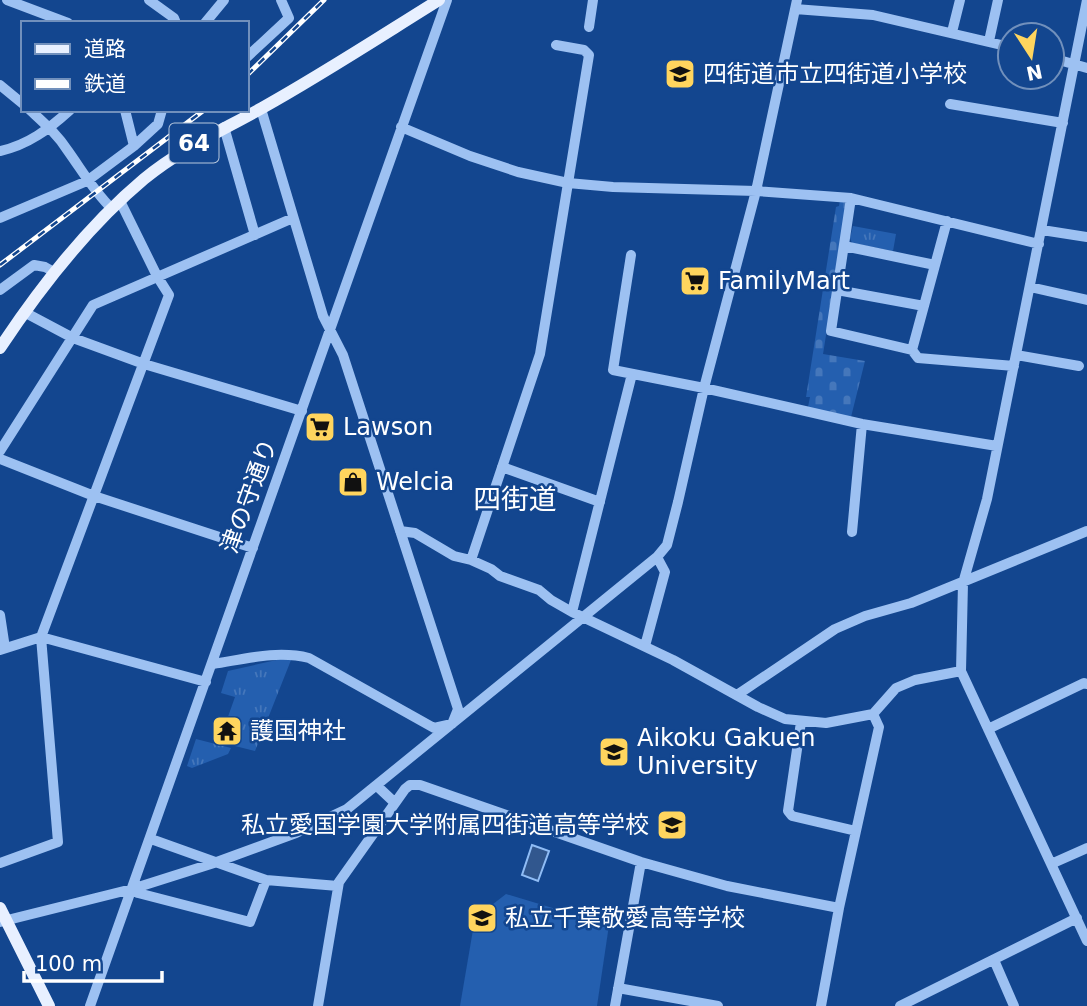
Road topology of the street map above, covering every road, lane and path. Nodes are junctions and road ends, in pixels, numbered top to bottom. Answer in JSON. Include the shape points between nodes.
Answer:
{"nodes":[{"id":1,"x":6,"y":0,"type":"edge"},
{"id":2,"x":149,"y":0,"type":"edge"},
{"id":3,"x":224,"y":0,"type":"edge"},
{"id":4,"x":281,"y":0,"type":"edge"},
{"id":5,"x":439,"y":0,"type":"edge"},
{"id":6,"x":447,"y":0,"type":"edge"},
{"id":7,"x":593,"y":0,"type":"edge"},
{"id":8,"x":960,"y":0,"type":"edge"},
{"id":9,"x":998,"y":0,"type":"edge"},
{"id":10,"x":1087,"y":0,"type":"edge"},
{"id":11,"x":796,"y":5,"type":"edge"},
{"id":12,"x":63,"y":21,"type":"edge"},
{"id":13,"x":175,"y":21,"type":"edge"},
{"id":14,"x":207,"y":21,"type":"edge"},
{"id":15,"x":590,"y":27,"type":"dead end"},
{"id":16,"x":952,"y":32,"type":"junction"},
{"id":17,"x":989,"y":41,"type":"junction"},
{"id":18,"x":996,"y":43,"type":"edge"},
{"id":19,"x":556,"y":45,"type":"dead end"},
{"id":20,"x":248,"y":56,"type":"edge"},
{"id":21,"x":1066,"y":62,"type":"edge"},
{"id":22,"x":1075,"y":65,"type":"junction"},
{"id":23,"x":1087,"y":68,"type":"edge"},
{"id":24,"x":0,"y":85,"type":"edge"},
{"id":25,"x":21,"y":102,"type":"edge"},
{"id":26,"x":950,"y":104,"type":"dead end"},
{"id":27,"x":261,"y":109,"type":"junction"},
{"id":28,"x":32,"y":112,"type":"edge"},
{"id":29,"x":68,"y":112,"type":"edge"},
{"id":30,"x":126,"y":112,"type":"edge"},
{"id":31,"x":161,"y":112,"type":"edge"},
{"id":32,"x":1063,"y":123,"type":"junction"},
{"id":33,"x":224,"y":127,"type":"junction"},
{"id":34,"x":401,"y":127,"type":"junction"},
{"id":35,"x":50,"y":128,"type":"junction"},
{"id":36,"x":134,"y":146,"type":"junction"},
{"id":37,"x":0,"y":151,"type":"edge"},
{"id":38,"x":87,"y":181,"type":"junction"},
{"id":39,"x":568,"y":183,"type":"junction"},
{"id":40,"x":756,"y":191,"type":"junction"},
{"id":41,"x":852,"y":198,"type":"junction"},
{"id":42,"x":116,"y":205,"type":"junction"},
{"id":43,"x":0,"y":218,"type":"edge"},
{"id":44,"x":293,"y":218,"type":"junction"},
{"id":45,"x":947,"y":221,"type":"junction"},
{"id":46,"x":1042,"y":230,"type":"junction"},
{"id":47,"x":255,"y":235,"type":"junction"},
{"id":48,"x":1087,"y":237,"type":"edge"},
{"id":49,"x":1039,"y":244,"type":"junction"},
{"id":50,"x":844,"y":246,"type":"junction"},
{"id":51,"x":631,"y":255,"type":"dead end"},
{"id":52,"x":935,"y":265,"type":"junction"},
{"id":53,"x":54,"y":272,"type":"junction"},
{"id":54,"x":157,"y":276,"type":"junction"},
{"id":55,"x":1030,"y":287,"type":"junction"},
{"id":56,"x":0,"y":290,"type":"edge"},
{"id":57,"x":837,"y":290,"type":"junction"},
{"id":58,"x":1087,"y":300,"type":"edge"},
{"id":59,"x":924,"y":306,"type":"junction"},
{"id":60,"x":24,"y":312,"type":"junction"},
{"id":61,"x":331,"y":333,"type":"junction"},
{"id":62,"x":73,"y":338,"type":"junction"},
{"id":63,"x":0,"y":348,"type":"edge"},
{"id":64,"x":912,"y":350,"type":"junction"},
{"id":65,"x":1015,"y":361,"type":"junction"},
{"id":66,"x":144,"y":364,"type":"junction"},
{"id":67,"x":1079,"y":366,"type":"dead end"},
{"id":68,"x":632,"y":374,"type":"junction"},
{"id":69,"x":704,"y":388,"type":"junction"},
{"id":70,"x":302,"y":411,"type":"junction"},
{"id":71,"x":862,"y":424,"type":"junction"},
{"id":72,"x":997,"y":446,"type":"junction"},
{"id":73,"x":0,"y":451,"type":"edge"},
{"id":74,"x":0,"y":458,"type":"edge"},
{"id":75,"x":502,"y":467,"type":"junction"},
{"id":76,"x":94,"y":496,"type":"junction"},
{"id":77,"x":600,"y":502,"type":"junction"},
{"id":78,"x":400,"y":531,"type":"junction"},
{"id":79,"x":1087,"y":531,"type":"edge"},
{"id":80,"x":852,"y":532,"type":"dead end"},
{"id":81,"x":253,"y":548,"type":"junction"},
{"id":82,"x":657,"y":557,"type":"junction"},
{"id":83,"x":471,"y":560,"type":"junction"},
{"id":84,"x":963,"y":583,"type":"junction"},
{"id":85,"x":577,"y":614,"type":"junction"},
{"id":86,"x":0,"y":615,"type":"edge"},
{"id":87,"x":41,"y":637,"type":"junction"},
{"id":88,"x":645,"y":646,"type":"junction"},
{"id":89,"x":2,"y":649,"type":"edge"},
{"id":90,"x":213,"y":664,"type":"junction"},
{"id":91,"x":961,"y":671,"type":"junction"},
{"id":92,"x":206,"y":682,"type":"junction"},
{"id":93,"x":1087,"y":684,"type":"edge"},
{"id":94,"x":737,"y":695,"type":"junction"},
{"id":95,"x":873,"y":714,"type":"junction"},
{"id":96,"x":801,"y":722,"type":"junction"},
{"id":97,"x":452,"y":724,"type":"junction"},
{"id":98,"x":988,"y":729,"type":"junction"},
{"id":99,"x":377,"y":786,"type":"junction"},
{"id":100,"x":394,"y":803,"type":"junction"},
{"id":101,"x":856,"y":831,"type":"junction"},
{"id":102,"x":151,"y":839,"type":"junction"},
{"id":103,"x":1087,"y":848,"type":"edge"},
{"id":104,"x":641,"y":862,"type":"junction"},
{"id":105,"x":0,"y":863,"type":"edge"},
{"id":106,"x":214,"y":863,"type":"junction"},
{"id":107,"x":1051,"y":864,"type":"junction"},
{"id":108,"x":266,"y":880,"type":"junction"},
{"id":109,"x":338,"y":886,"type":"junction"},
{"id":110,"x":132,"y":889,"type":"junction"},
{"id":111,"x":839,"y":908,"type":"junction"},
{"id":112,"x":2,"y":916,"type":"edge"},
{"id":113,"x":1077,"y":918,"type":"junction"},
{"id":114,"x":1087,"y":941,"type":"edge"},
{"id":115,"x":993,"y":960,"type":"junction"},
{"id":116,"x":618,"y":988,"type":"junction"},
{"id":117,"x":49,"y":1006,"type":"edge"},
{"id":118,"x":90,"y":1006,"type":"edge"},
{"id":119,"x":318,"y":1006,"type":"edge"},
{"id":120,"x":615,"y":1006,"type":"edge"},
{"id":121,"x":718,"y":1006,"type":"edge"},
{"id":122,"x":821,"y":1006,"type":"edge"},
{"id":123,"x":900,"y":1006,"type":"edge"},
{"id":124,"x":1014,"y":1006,"type":"edge"}],
"edges":[{"from":1,"to":12,"type":"street"},
{"from":2,"to":13,"type":"street"},
{"from":3,"to":14,"type":"street"},
{"from":4,"to":20,"type":"street","via":[[289,18]]},
{"from":5,"to":27,"type":"main road","number":"64"},
{"from":6,"to":34,"type":"street","name":"津の守通り"},
{"from":7,"to":15,"type":"street"},
{"from":8,"to":16,"type":"street"},
{"from":9,"to":17,"type":"street"},
{"from":10,"to":22,"type":"street"},
{"from":11,"to":16,"type":"street"},
{"from":11,"to":40,"type":"street"},
{"from":16,"to":17,"type":"street"},
{"from":17,"to":18,"type":"street"},
{"from":19,"to":39,"type":"street","via":[[589,55]]},
{"from":21,"to":22,"type":"street"},
{"from":22,"to":23,"type":"street"},
{"from":22,"to":32,"type":"street"},
{"from":24,"to":25,"type":"street"},
{"from":26,"to":32,"type":"street"},
{"from":27,"to":33,"type":"main road","number":"64"},
{"from":27,"to":44,"type":"street"},
{"from":28,"to":35,"type":"street"},
{"from":29,"to":35,"type":"street"},
{"from":30,"to":36,"type":"street"},
{"from":31,"to":36,"type":"street","via":[[158,124]]},
{"from":32,"to":46,"type":"street"},
{"from":33,"to":42,"type":"main road","number":"64","via":[[176,155]]},
{"from":33,"to":47,"type":"street"},
{"from":34,"to":39,"type":"street","via":[[470,156]]},
{"from":34,"to":61,"type":"street","name":"津の守通り"},
{"from":35,"to":37,"type":"street","via":[[19,147]]},
{"from":35,"to":38,"type":"street"},
{"from":36,"to":38,"type":"street"},
{"from":38,"to":42,"type":"street"},
{"from":38,"to":43,"type":"street"},
{"from":39,"to":40,"type":"street"},
{"from":39,"to":75,"type":"street","via":[[540,354]]},
{"from":40,"to":41,"type":"street"},
{"from":40,"to":69,"type":"street"},
{"from":41,"to":45,"type":"street"},
{"from":41,"to":50,"type":"street"},
{"from":42,"to":53,"type":"main road","number":"64"},
{"from":42,"to":54,"type":"street"},
{"from":44,"to":47,"type":"street"},
{"from":44,"to":61,"type":"street"},
{"from":45,"to":49,"type":"street"},
{"from":45,"to":52,"type":"street"},
{"from":46,"to":48,"type":"street"},
{"from":46,"to":49,"type":"street"},
{"from":47,"to":54,"type":"street"},
{"from":49,"to":55,"type":"street"},
{"from":50,"to":52,"type":"street"},
{"from":50,"to":57,"type":"street"},
{"from":51,"to":68,"type":"street","via":[[613,370]]},
{"from":52,"to":59,"type":"street"},
{"from":53,"to":56,"type":"street","via":[[34,265]]},
{"from":53,"to":60,"type":"main road","number":"64"},
{"from":54,"to":62,"type":"street","via":[[93,305]]},
{"from":54,"to":66,"type":"street","via":[[169,295]]},
{"from":55,"to":58,"type":"street"},
{"from":55,"to":65,"type":"street"},
{"from":57,"to":59,"type":"street"},
{"from":57,"to":64,"type":"street","via":[[831,331]]},
{"from":59,"to":64,"type":"street"},
{"from":60,"to":62,"type":"street"},
{"from":60,"to":63,"type":"main road","number":"64"},
{"from":61,"to":70,"type":"street","name":"津の守通り"},
{"from":61,"to":78,"type":"street","via":[[343,355]]},
{"from":62,"to":66,"type":"street"},
{"from":62,"to":73,"type":"street"},
{"from":64,"to":65,"type":"street","via":[[918,358]]},
{"from":65,"to":67,"type":"street"},
{"from":65,"to":72,"type":"street"},
{"from":66,"to":70,"type":"street"},
{"from":66,"to":76,"type":"street"},
{"from":68,"to":69,"type":"street"},
{"from":68,"to":77,"type":"street"},
{"from":69,"to":71,"type":"street"},
{"from":69,"to":82,"type":"street","via":[[667,545]]},
{"from":70,"to":81,"type":"street","name":"津の守通り"},
{"from":71,"to":72,"type":"street"},
{"from":71,"to":80,"type":"street"},
{"from":72,"to":84,"type":"street"},
{"from":74,"to":76,"type":"street"},
{"from":75,"to":77,"type":"street"},
{"from":75,"to":83,"type":"street"},
{"from":76,"to":81,"type":"street"},
{"from":76,"to":87,"type":"street"},
{"from":77,"to":85,"type":"street"},
{"from":78,"to":83,"type":"street","via":[[415,533],[454,556]]},
{"from":78,"to":97,"type":"street","via":[[458,709]]},
{"from":79,"to":84,"type":"street"},
{"from":81,"to":90,"type":"street","name":"津の守通り"},
{"from":82,"to":85,"type":"street"},
{"from":82,"to":88,"type":"street","via":[[665,572]]},
{"from":83,"to":85,"type":"street","via":[[539,590]]},
{"from":84,"to":91,"type":"street"},
{"from":84,"to":94,"type":"street","via":[[835,629]]},
{"from":85,"to":88,"type":"street"},
{"from":85,"to":97,"type":"street"},
{"from":86,"to":89,"type":"street"},
{"from":87,"to":89,"type":"street"},
{"from":87,"to":92,"type":"street"},
{"from":87,"to":105,"type":"street","via":[[58,842]]},
{"from":88,"to":94,"type":"street"},
{"from":90,"to":92,"type":"street","name":"津の守通り"},
{"from":90,"to":97,"type":"street","via":[[283,653],[299,655],[433,728]]},
{"from":91,"to":95,"type":"street","via":[[895,688]]},
{"from":91,"to":98,"type":"street"},
{"from":92,"to":102,"type":"street","name":"津の守通り"},
{"from":93,"to":98,"type":"street"},
{"from":94,"to":96,"type":"street","via":[[774,715]]},
{"from":95,"to":96,"type":"street","via":[[841,722]]},
{"from":95,"to":101,"type":"street","via":[[879,727]]},
{"from":96,"to":101,"type":"street","via":[[788,811],[792,816]]},
{"from":97,"to":99,"type":"street"},
{"from":98,"to":107,"type":"street"},
{"from":99,"to":100,"type":"street"},
{"from":99,"to":106,"type":"street","via":[[324,822]]},
{"from":100,"to":104,"type":"street","via":[[410,785],[420,785]]},
{"from":100,"to":109,"type":"street"},
{"from":101,"to":111,"type":"street"},
{"from":102,"to":106,"type":"street"},
{"from":102,"to":110,"type":"street","name":"津の守通り"},
{"from":103,"to":107,"type":"street"},
{"from":104,"to":111,"type":"street","via":[[727,886]]},
{"from":104,"to":116,"type":"street"},
{"from":106,"to":108,"type":"street"},
{"from":106,"to":110,"type":"street"},
{"from":107,"to":113,"type":"street"},
{"from":108,"to":109,"type":"street"},
{"from":108,"to":110,"type":"street","via":[[250,922]]},
{"from":109,"to":119,"type":"street"},
{"from":110,"to":112,"type":"street"},
{"from":110,"to":118,"type":"street","name":"津の守通り"},
{"from":111,"to":122,"type":"street"},
{"from":112,"to":117,"type":"main road"},
{"from":113,"to":114,"type":"street"},
{"from":113,"to":115,"type":"street"},
{"from":115,"to":123,"type":"street"},
{"from":115,"to":124,"type":"street"},
{"from":116,"to":120,"type":"street"},
{"from":116,"to":121,"type":"street"}]}
